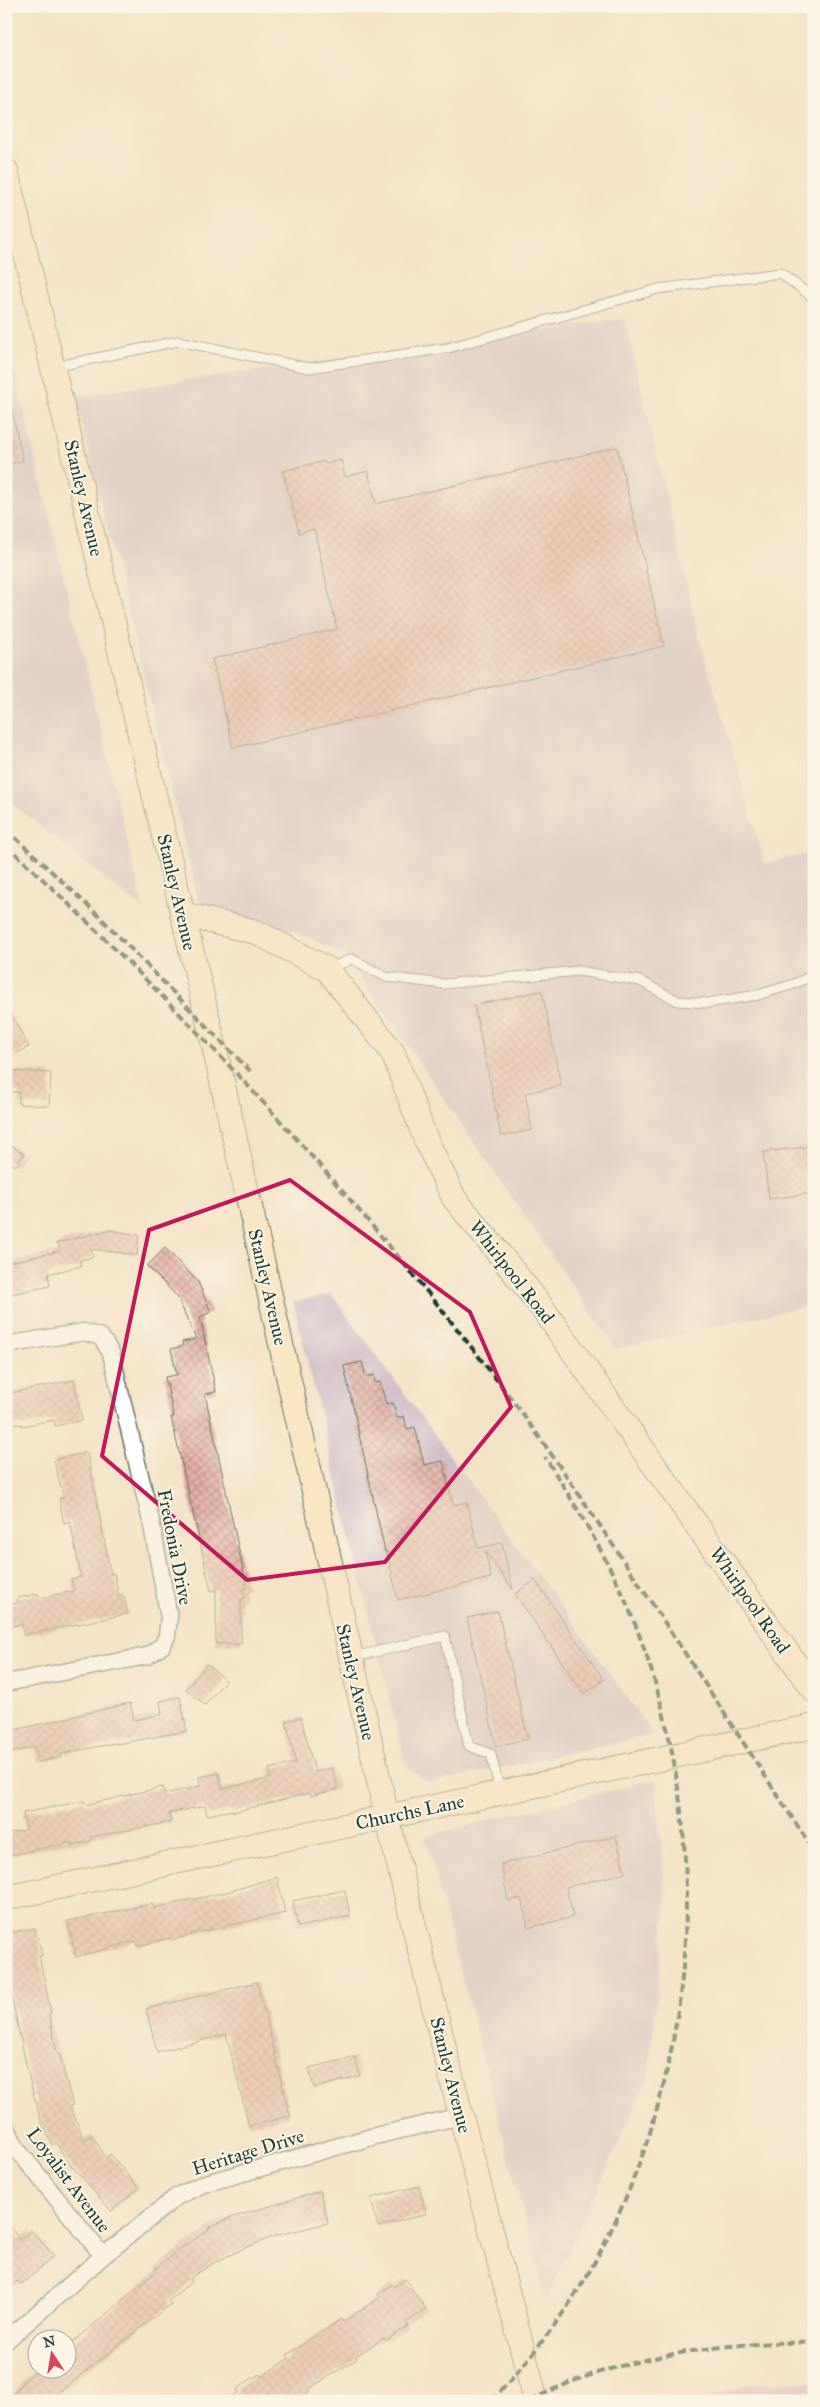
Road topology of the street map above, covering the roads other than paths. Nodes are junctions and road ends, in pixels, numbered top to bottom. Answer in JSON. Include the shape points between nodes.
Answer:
{"nodes":[{"id":1,"x":6,"y":171,"type":"edge"},
{"id":2,"x":814,"y":298,"type":"edge"},
{"id":3,"x":53,"y":367,"type":"junction"},
{"id":4,"x":182,"y":914,"type":"junction"},
{"id":5,"x":327,"y":969,"type":"junction"},
{"id":6,"x":814,"y":975,"type":"edge"},
{"id":7,"x":6,"y":1345,"type":"edge"},
{"id":8,"x":350,"y":1657,"type":"junction"},
{"id":9,"x":6,"y":1682,"type":"edge"},
{"id":10,"x":814,"y":1690,"type":"edge"},
{"id":11,"x":814,"y":1726,"type":"edge"},
{"id":12,"x":500,"y":1793,"type":"junction"},
{"id":13,"x":387,"y":1817,"type":"junction"},
{"id":14,"x":6,"y":1898,"type":"edge"},
{"id":15,"x":461,"y":2116,"type":"junction"},
{"id":16,"x":6,"y":2126,"type":"edge"},
{"id":17,"x":102,"y":2256,"type":"junction"},
{"id":18,"x":9,"y":2335,"type":"edge"},
{"id":19,"x":536,"y":2401,"type":"edge"}],
"edges":[{"from":1,"to":3,"type":"main road","name":"Stanley Avenue"},
{"from":2,"to":3,"type":"lane","via":[[780,273],[658,289],[448,348],[309,368],[178,341]]},
{"from":3,"to":4,"type":"main road","name":"Stanley Avenue"},
{"from":4,"to":5,"type":"main road","name":"Whirlpool Road","via":[[256,932]]},
{"from":4,"to":8,"type":"main road","name":"Stanley Avenue"},
{"from":5,"to":6,"type":"lane","via":[[352,959],[386,977],[444,984],[578,971],[640,982],[678,1001],[707,1003],[758,995]]},
{"from":5,"to":10,"type":"main road","name":"Whirlpool Road","via":[[394,1054],[426,1140],[454,1198],[538,1302]]},
{"from":7,"to":9,"type":"street","name":"Fredonia Drive","via":[[84,1332],[101,1337],[111,1353],[151,1520],[169,1617],[167,1636],[162,1646],[147,1656]]},
{"from":8,"to":12,"type":"lane","via":[[446,1636],[469,1746],[491,1754]]},
{"from":8,"to":13,"type":"main road","name":"Stanley Avenue"},
{"from":11,"to":12,"type":"main road","name":"Churchs Lane"},
{"from":12,"to":13,"type":"main road","name":"Churchs Lane"},
{"from":13,"to":14,"type":"main road","name":"Churchs Lane"},
{"from":13,"to":15,"type":"main road","name":"Stanley Avenue"},
{"from":15,"to":17,"type":"street","name":"Heritage Drive","via":[[202,2184],[176,2197]]},
{"from":15,"to":19,"type":"main road","name":"Stanley Avenue"},
{"from":16,"to":17,"type":"street","name":"Loyalist Avenue","via":[[16,2148]]},
{"from":17,"to":18,"type":"street","name":"Heritage Drive"}]}
